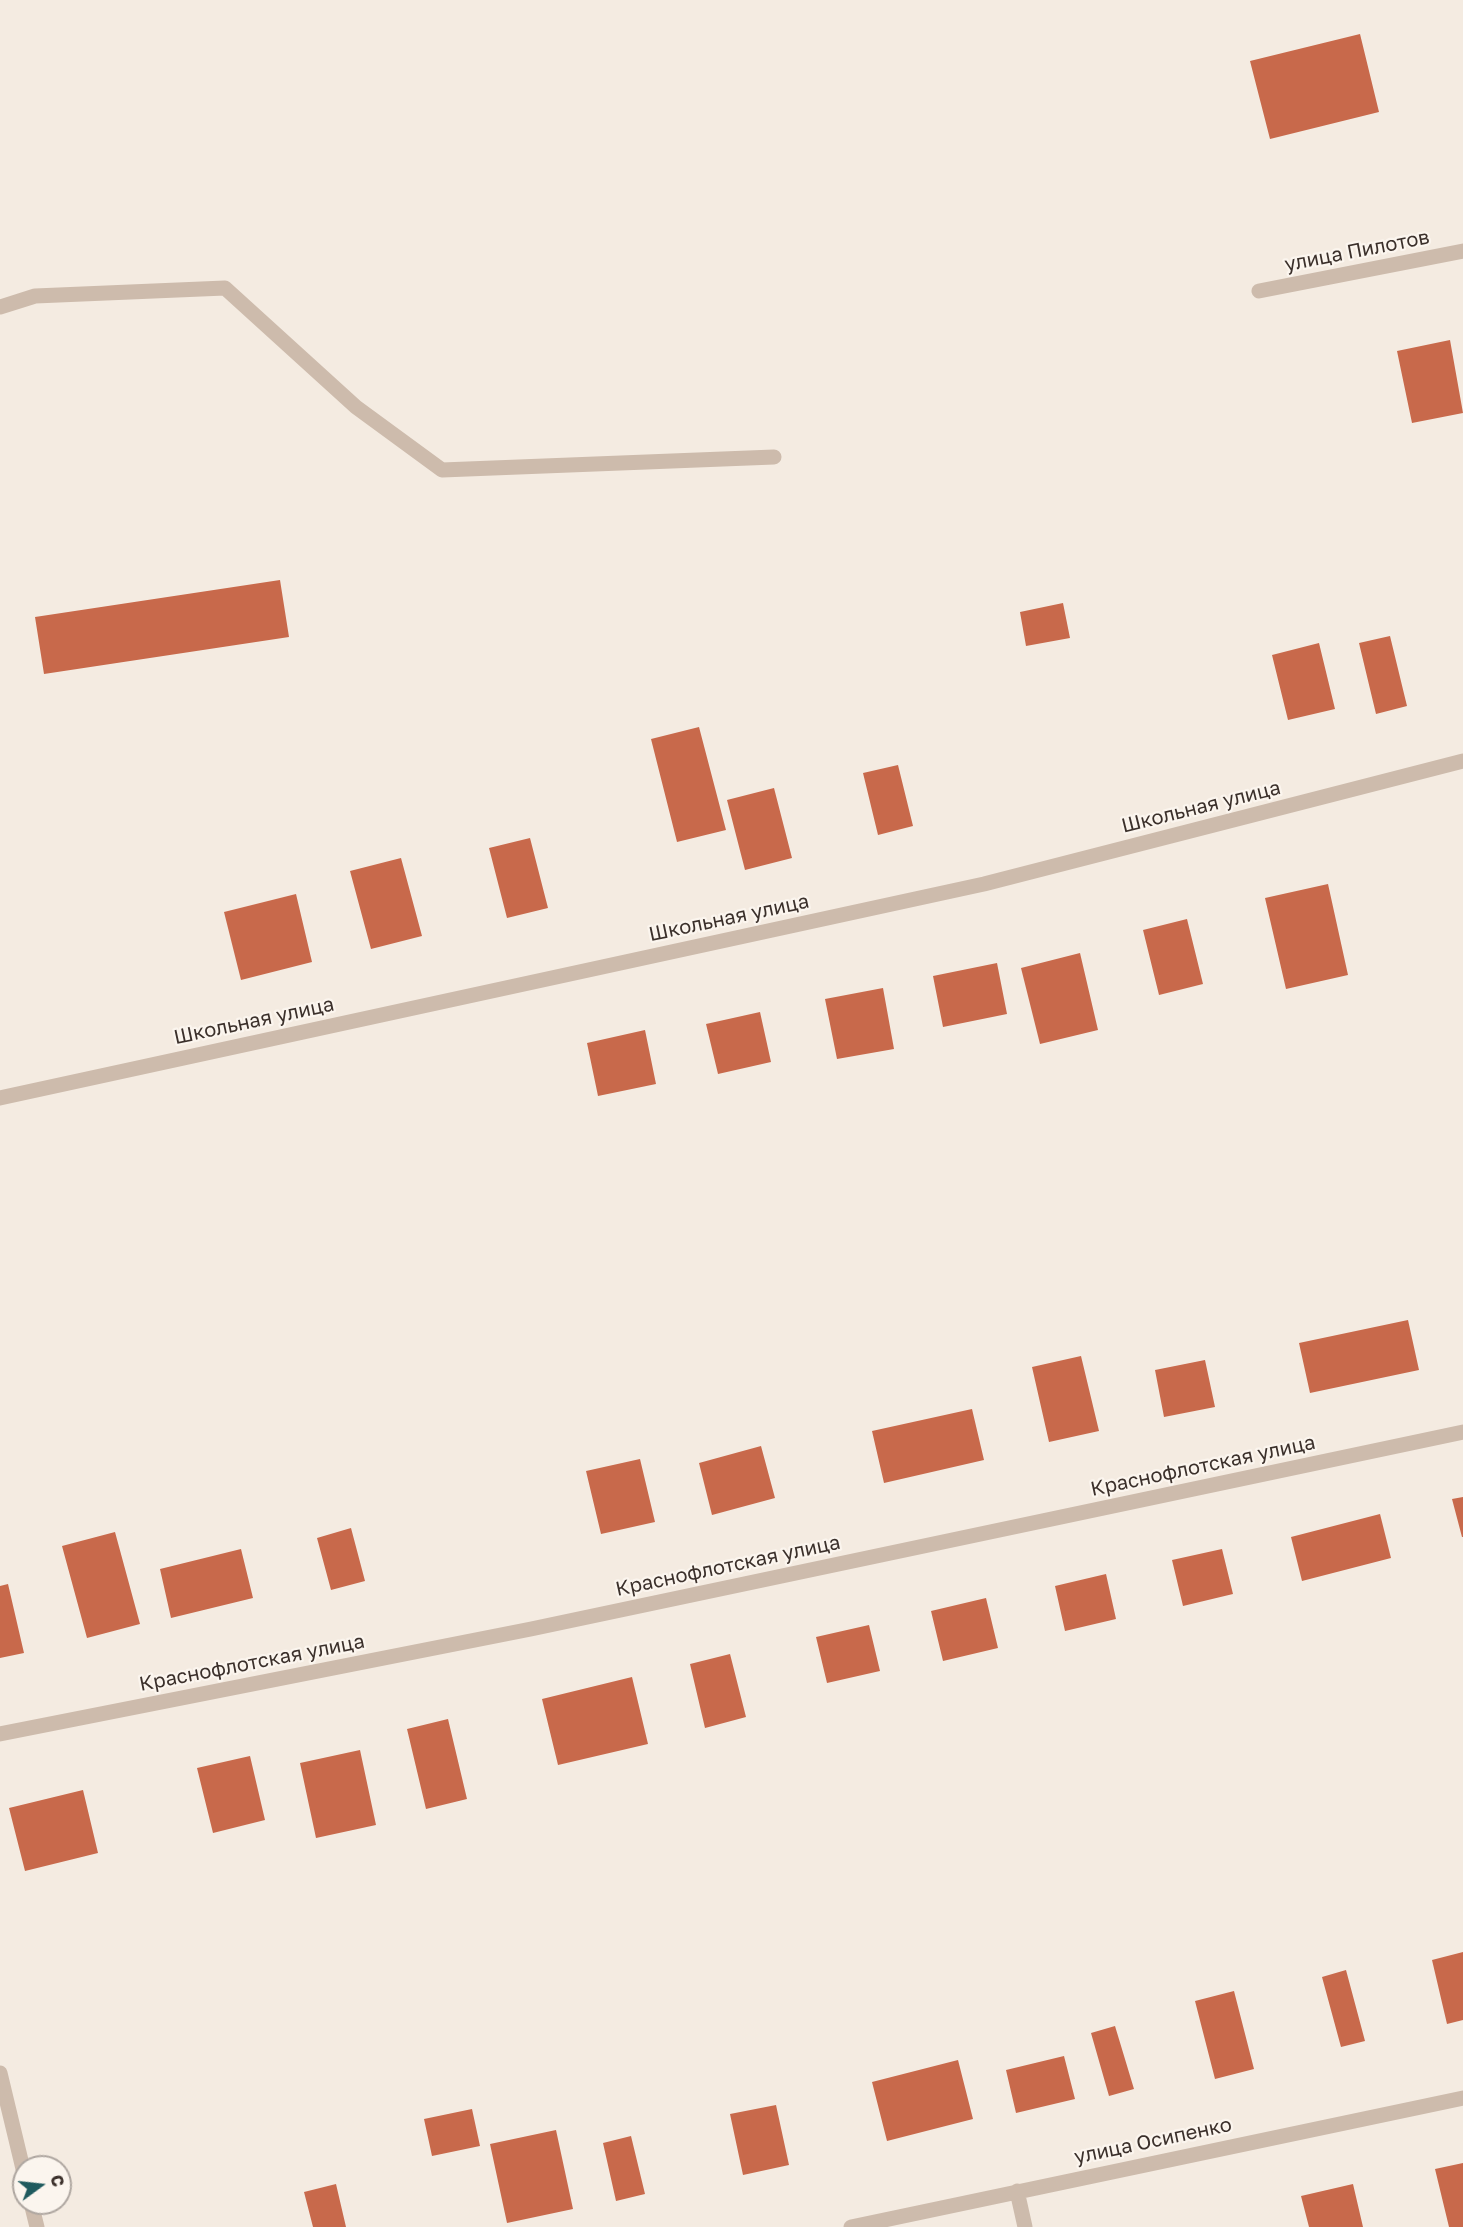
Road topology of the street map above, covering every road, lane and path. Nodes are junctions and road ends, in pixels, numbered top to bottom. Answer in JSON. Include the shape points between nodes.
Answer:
{"nodes":[{"id":1,"x":1463,"y":251,"type":"edge"},
{"id":2,"x":1259,"y":291,"type":"dead end"},
{"id":3,"x":0,"y":307,"type":"edge"},
{"id":4,"x":774,"y":457,"type":"dead end"},
{"id":5,"x":1463,"y":761,"type":"edge"},
{"id":6,"x":0,"y":1098,"type":"edge"},
{"id":7,"x":1463,"y":1432,"type":"edge"},
{"id":8,"x":0,"y":1734,"type":"edge"},
{"id":9,"x":0,"y":2073,"type":"edge"},
{"id":10,"x":1463,"y":2098,"type":"edge"},
{"id":11,"x":20,"y":2155,"type":"edge"},
{"id":12,"x":1017,"y":2191,"type":"junction"},
{"id":13,"x":851,"y":2227,"type":"edge"},
{"id":14,"x":1025,"y":2227,"type":"edge"}],
"edges":[{"from":1,"to":2,"type":"street","name":"улица Пилотов"},
{"from":3,"to":4,"type":"street","via":[[35,296],[225,288],[356,407],[442,470]]},
{"from":5,"to":6,"type":"street","name":"Школьная улица","via":[[984,884]]},
{"from":7,"to":8,"type":"street","name":"Краснофлотская улица","via":[[543,1627]]},
{"from":9,"to":11,"type":"street"},
{"from":10,"to":12,"type":"street","name":"улица Осипенко"},
{"from":12,"to":13,"type":"street","name":"улица Осипенко"},
{"from":12,"to":14,"type":"street"}]}
